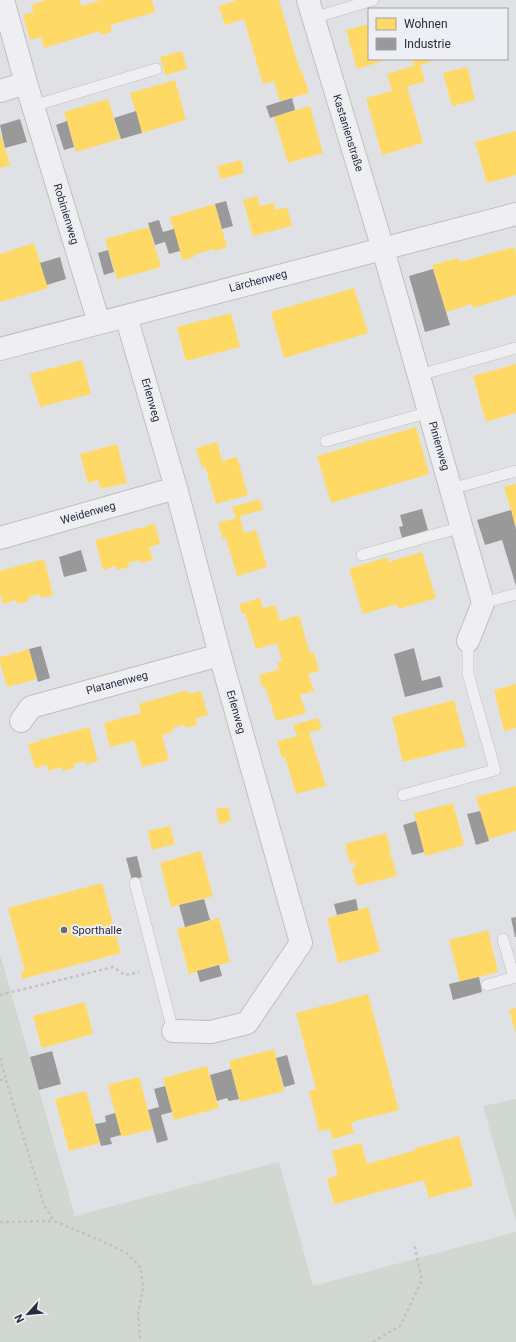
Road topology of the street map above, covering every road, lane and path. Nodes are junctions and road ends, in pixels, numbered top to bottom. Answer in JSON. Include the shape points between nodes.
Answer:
{"nodes":[{"id":1,"x":3,"y":0,"type":"edge"},
{"id":2,"x":373,"y":0,"type":"edge"},
{"id":3,"x":311,"y":9,"type":"edge"},
{"id":4,"x":156,"y":69,"type":"dead end"},
{"id":5,"x":26,"y":83,"type":"junction"},
{"id":6,"x":0,"y":91,"type":"edge"},
{"id":7,"x":33,"y":106,"type":"junction"},
{"id":8,"x":516,"y":214,"type":"edge"},
{"id":9,"x":383,"y":248,"type":"junction"},
{"id":10,"x":126,"y":316,"type":"junction"},
{"id":11,"x":99,"y":323,"type":"junction"},
{"id":12,"x":516,"y":348,"type":"edge"},
{"id":13,"x":0,"y":349,"type":"edge"},
{"id":14,"x":419,"y":375,"type":"junction"},
{"id":15,"x":430,"y":412,"type":"junction"},
{"id":16,"x":326,"y":441,"type":"dead end"},
{"id":17,"x":516,"y":471,"type":"edge"},
{"id":18,"x":176,"y":488,"type":"junction"},
{"id":19,"x":451,"y":489,"type":"junction"},
{"id":20,"x":462,"y":527,"type":"junction"},
{"id":21,"x":0,"y":538,"type":"edge"},
{"id":22,"x":362,"y":555,"type":"dead end"},
{"id":23,"x":516,"y":594,"type":"edge"},
{"id":24,"x":484,"y":603,"type":"junction"},
{"id":25,"x":468,"y":641,"type":"joint"},
{"id":26,"x":220,"y":655,"type":"junction"},
{"id":27,"x":21,"y":721,"type":"dead end"},
{"id":28,"x":403,"y":795,"type":"dead end"},
{"id":29,"x":135,"y":883,"type":"dead end"},
{"id":30,"x":503,"y":939,"type":"dead end"},
{"id":31,"x":157,"y":967,"type":"junction"},
{"id":32,"x":515,"y":977,"type":"edge"},
{"id":33,"x":487,"y":985,"type":"dead end"},
{"id":34,"x":0,"y":995,"type":"edge"},
{"id":35,"x":173,"y":1031,"type":"joint"},
{"id":36,"x":0,"y":1058,"type":"edge"},
{"id":37,"x":0,"y":1080,"type":"edge"},
{"id":38,"x":6,"y":1080,"type":"junction"},
{"id":39,"x":54,"y":1221,"type":"junction"},
{"id":40,"x":0,"y":1222,"type":"edge"},
{"id":41,"x":414,"y":1243,"type":"dead end"},
{"id":42,"x":140,"y":1342,"type":"edge"},
{"id":43,"x":373,"y":1342,"type":"edge"}],
"edges":[{"from":1,"to":5,"type":"street","name":"Robinienweg"},
{"from":2,"to":3,"type":"lane","name":"Kastanienstraße"},
{"from":3,"to":9,"type":"street","name":"Kastanienstraße"},
{"from":4,"to":7,"type":"lane"},
{"from":5,"to":6,"type":"street"},
{"from":5,"to":7,"type":"street","name":"Robinienweg"},
{"from":7,"to":11,"type":"street","name":"Robinienweg"},
{"from":8,"to":9,"type":"street","name":"Lärchenweg"},
{"from":9,"to":10,"type":"street","name":"Lärchenweg"},
{"from":9,"to":14,"type":"street","name":"Pinienweg"},
{"from":10,"to":11,"type":"street","name":"Lärchenweg"},
{"from":10,"to":18,"type":"street","name":"Erlenweg"},
{"from":11,"to":13,"type":"street","name":"Lärchenweg"},
{"from":12,"to":14,"type":"lane"},
{"from":14,"to":15,"type":"street","name":"Pinienweg"},
{"from":15,"to":16,"type":"lane"},
{"from":15,"to":19,"type":"street","name":"Pinienweg"},
{"from":17,"to":19,"type":"lane"},
{"from":18,"to":21,"type":"street","name":"Weidenweg"},
{"from":18,"to":26,"type":"street","name":"Erlenweg"},
{"from":19,"to":20,"type":"street","name":"Pinienweg"},
{"from":20,"to":22,"type":"lane"},
{"from":20,"to":24,"type":"street","name":"Pinienweg"},
{"from":23,"to":24,"type":"lane"},
{"from":24,"to":25,"type":"street"},
{"from":25,"to":28,"type":"lane","via":[[468,674],[495,770]]},
{"from":26,"to":27,"type":"street","name":"Platanenweg","via":[[31,707]]},
{"from":26,"to":35,"type":"street","name":"Erlenweg","via":[[301,944],[247,1023],[211,1032]]},
{"from":29,"to":31,"type":"lane"},
{"from":30,"to":32,"type":"lane"},
{"from":31,"to":34,"type":"path","via":[[125,975],[113,967]]},
{"from":31,"to":35,"type":"lane"},
{"from":32,"to":33,"type":"lane"},
{"from":36,"to":38,"type":"path"},
{"from":37,"to":38,"type":"path"},
{"from":38,"to":39,"type":"path","via":[[44,1205]]},
{"from":39,"to":40,"type":"path"},
{"from":39,"to":42,"type":"path","via":[[127,1253],[141,1268],[143,1289],[138,1312]]},
{"from":41,"to":43,"type":"path","via":[[422,1280],[400,1326]]}]}
